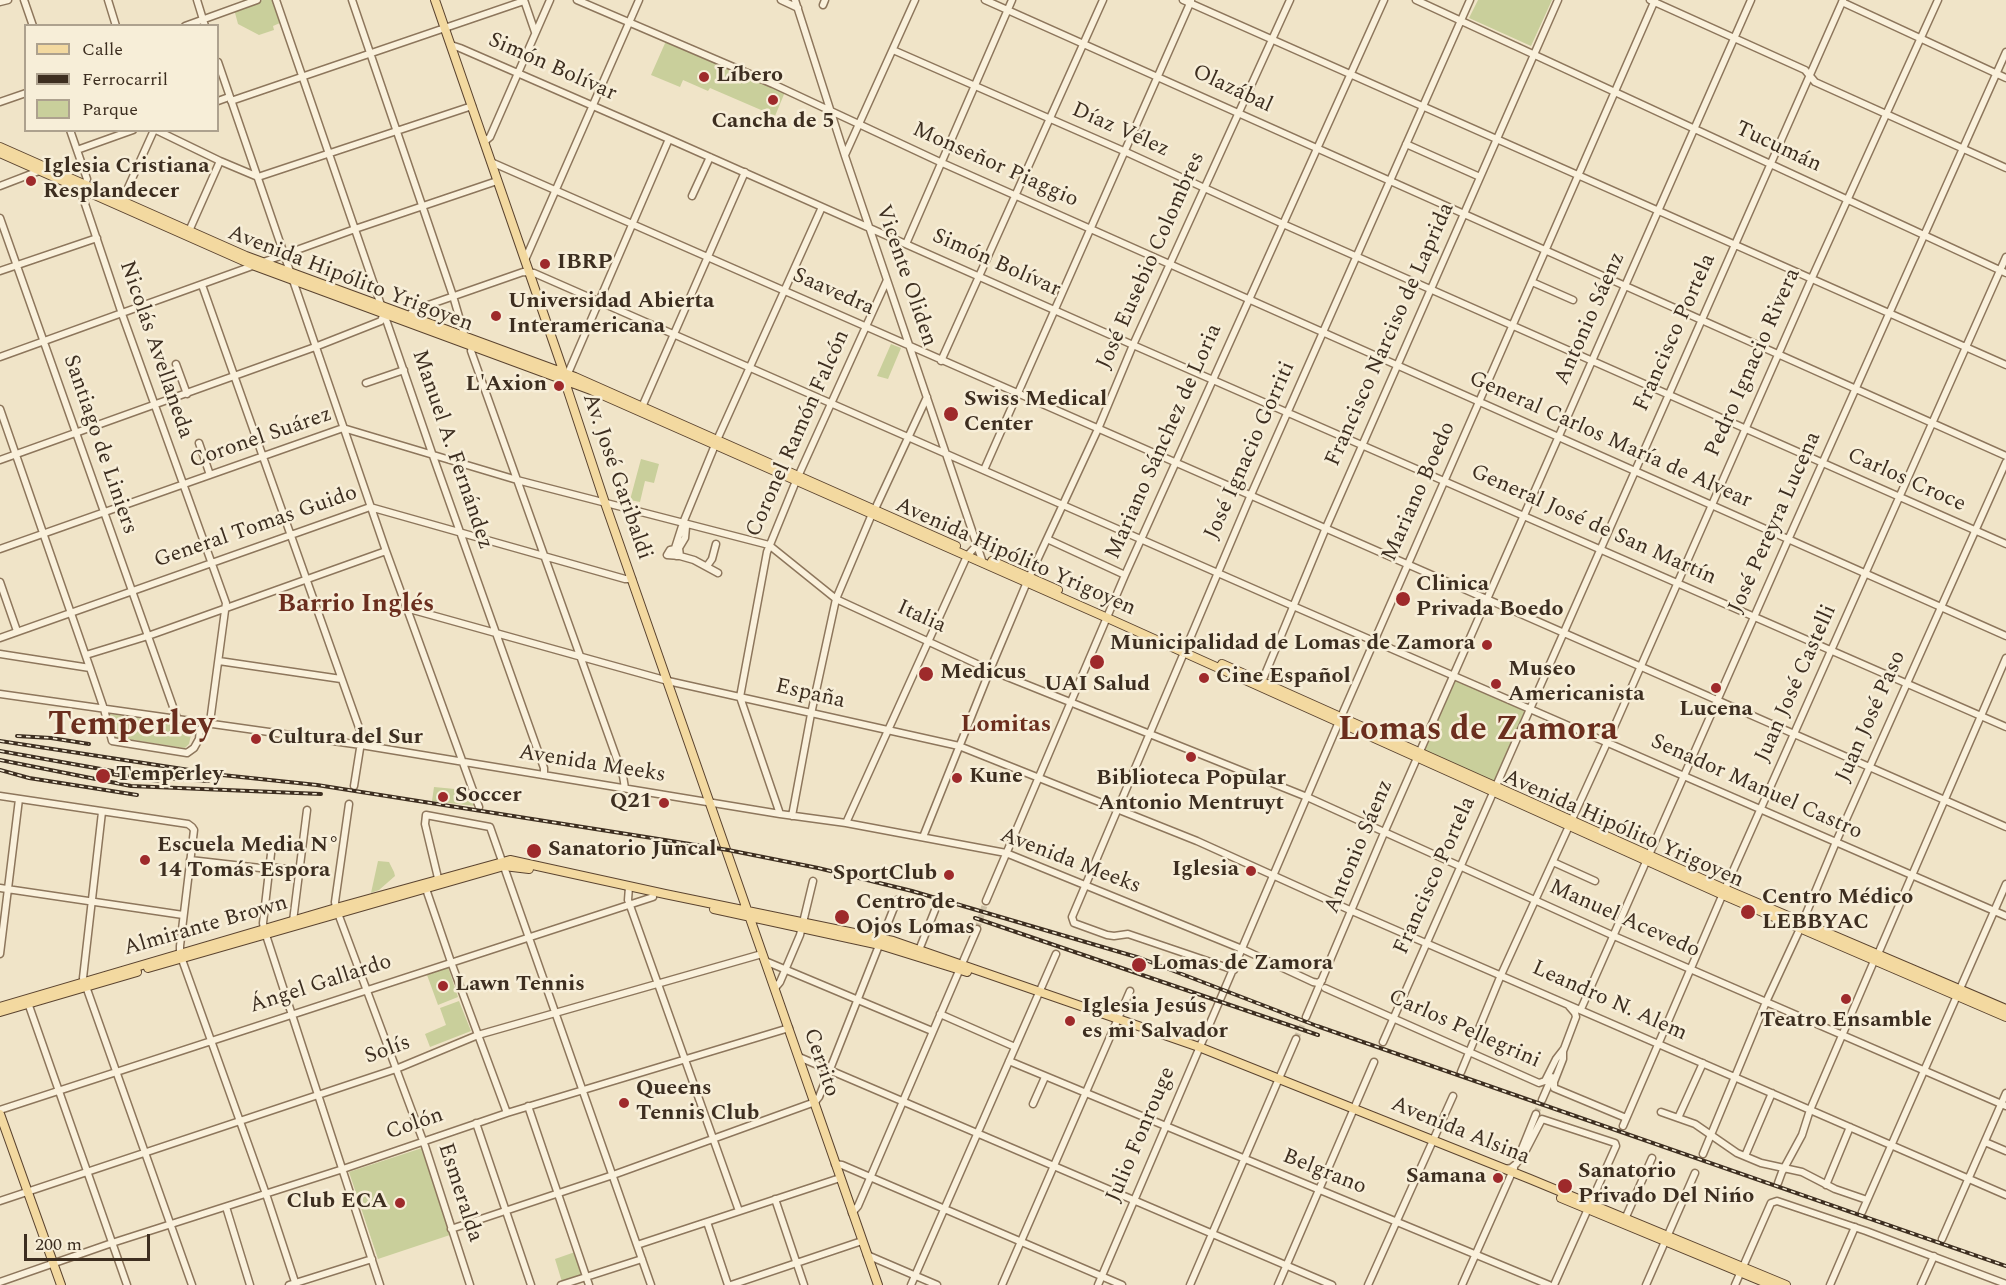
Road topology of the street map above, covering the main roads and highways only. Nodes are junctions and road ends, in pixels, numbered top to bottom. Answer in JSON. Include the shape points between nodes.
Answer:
{"nodes":[{"id":1,"x":435,"y":0,"type":"edge"},
{"id":2,"x":0,"y":147,"type":"edge"},
{"id":3,"x":0,"y":153,"type":"edge"},
{"id":4,"x":85,"y":188,"type":"junction"},
{"id":5,"x":259,"y":264,"type":"junction"},
{"id":6,"x":407,"y":318,"type":"junction"},
{"id":7,"x":566,"y":376,"type":"junction"},
{"id":8,"x":716,"y":442,"type":"junction"},
{"id":9,"x":728,"y":852,"type":"joint"},
{"id":10,"x":503,"y":863,"type":"junction"},
{"id":11,"x":425,"y":885,"type":"junction"},
{"id":12,"x":629,"y":889,"type":"junction"},
{"id":13,"x":337,"y":910,"type":"junction"},
{"id":14,"x":749,"y":914,"type":"junction"},
{"id":15,"x":264,"y":932,"type":"junction"},
{"id":16,"x":881,"y":941,"type":"junction"},
{"id":17,"x":960,"y":967,"type":"junction"},
{"id":18,"x":1958,"y":992,"type":"junction"},
{"id":19,"x":27,"y":1001,"type":"junction"},
{"id":20,"x":0,"y":1006,"type":"edge"},
{"id":21,"x":2006,"y":1010,"type":"edge"},
{"id":22,"x":0,"y":1012,"type":"edge"},
{"id":23,"x":2006,"y":1017,"type":"edge"},
{"id":24,"x":1117,"y":1020,"type":"joint"},
{"id":25,"x":0,"y":1112,"type":"edge"},
{"id":26,"x":1509,"y":1173,"type":"junction"},
{"id":27,"x":1588,"y":1206,"type":"junction"},
{"id":28,"x":1666,"y":1238,"type":"junction"},
{"id":29,"x":1742,"y":1270,"type":"junction"},
{"id":30,"x":62,"y":1285,"type":"edge"},
{"id":31,"x":878,"y":1285,"type":"edge"},
{"id":32,"x":1771,"y":1285,"type":"edge"},
{"id":33,"x":1786,"y":1285,"type":"edge"}],
"edges":[{"from":1,"to":7,"type":"main road","name":"Av. José Garibaldi"},
{"from":2,"to":4,"type":"main road","name":"Avenida Hipólito Yrigoyen"},
{"from":3,"to":4,"type":"main road","name":"Avenida Hipólito Yrigoyen"},
{"from":4,"to":5,"type":"main road","name":"Avenida Hipólito Yrigoyen"},
{"from":4,"to":5,"type":"main road","name":"Avenida Hipólito Yrigoyen"},
{"from":5,"to":6,"type":"main road","name":"Avenida Hipólito Yrigoyen"},
{"from":6,"to":7,"type":"main road","name":"Avenida Hipólito Yrigoyen"},
{"from":6,"to":7,"type":"main road","name":"Avenida Hipólito Yrigoyen","via":[[472,346]]},
{"from":7,"to":8,"type":"main road","name":"Avenida Hipólito Yrigoyen"},
{"from":7,"to":8,"type":"main road","name":"Avenida Hipólito Yrigoyen"},
{"from":7,"to":9,"type":"main road","name":"Av. José Garibaldi","via":[[605,503]]},
{"from":8,"to":18,"type":"main road","name":"Avenida Hipólito Yrigoyen","via":[[1724,892]]},
{"from":9,"to":14,"type":"main road","name":"Cerrito"},
{"from":10,"to":11,"type":"main road","name":"Almirante Brown"},
{"from":10,"to":11,"type":"main road","name":"Almirante Brown","via":[[438,878]]},
{"from":10,"to":12,"type":"main road","name":"Almirante Brown"},
{"from":11,"to":13,"type":"main road","name":"Almirante Brown"},
{"from":12,"to":14,"type":"main road","name":"Almirante Brown"},
{"from":12,"to":14,"type":"main road","name":"Almirante Brown"},
{"from":13,"to":15,"type":"main road","name":"Almirante Brown"},
{"from":13,"to":15,"type":"main road","name":"Almirante Brown"},
{"from":14,"to":16,"type":"main road","name":"Almirante Brown"},
{"from":14,"to":31,"type":"main road","name":"Cerrito"},
{"from":15,"to":19,"type":"main road","name":"Almirante Brown"},
{"from":16,"to":17,"type":"main road","name":"Almirante Brown"},
{"from":16,"to":17,"type":"main road","name":"Almirante Brown","via":[[919,950]]},
{"from":17,"to":24,"type":"main road","name":"Almirante Brown"},
{"from":18,"to":21,"type":"main road","name":"Avenida Hipólito Yrigoyen"},
{"from":18,"to":23,"type":"main road","name":"Avenida Hipólito Yrigoyen"},
{"from":19,"to":20,"type":"main road","name":"Almirante Brown"},
{"from":19,"to":22,"type":"main road","name":"Almirante Brown"},
{"from":24,"to":26,"type":"main road","name":"Avenida Alsina"},
{"from":25,"to":30,"type":"main road"},
{"from":26,"to":27,"type":"main road","name":"Avenida Alsina"},
{"from":26,"to":27,"type":"main road","name":"Avenida Alsina"},
{"from":27,"to":28,"type":"main road","name":"Avenida Alsina"},
{"from":27,"to":28,"type":"main road","name":"Avenida Alsina"},
{"from":28,"to":29,"type":"main road","name":"Avenida Alsina"},
{"from":29,"to":32,"type":"main road","name":"Avenida Alsina"},
{"from":29,"to":33,"type":"main road","name":"Avenida Alsina"}]}
